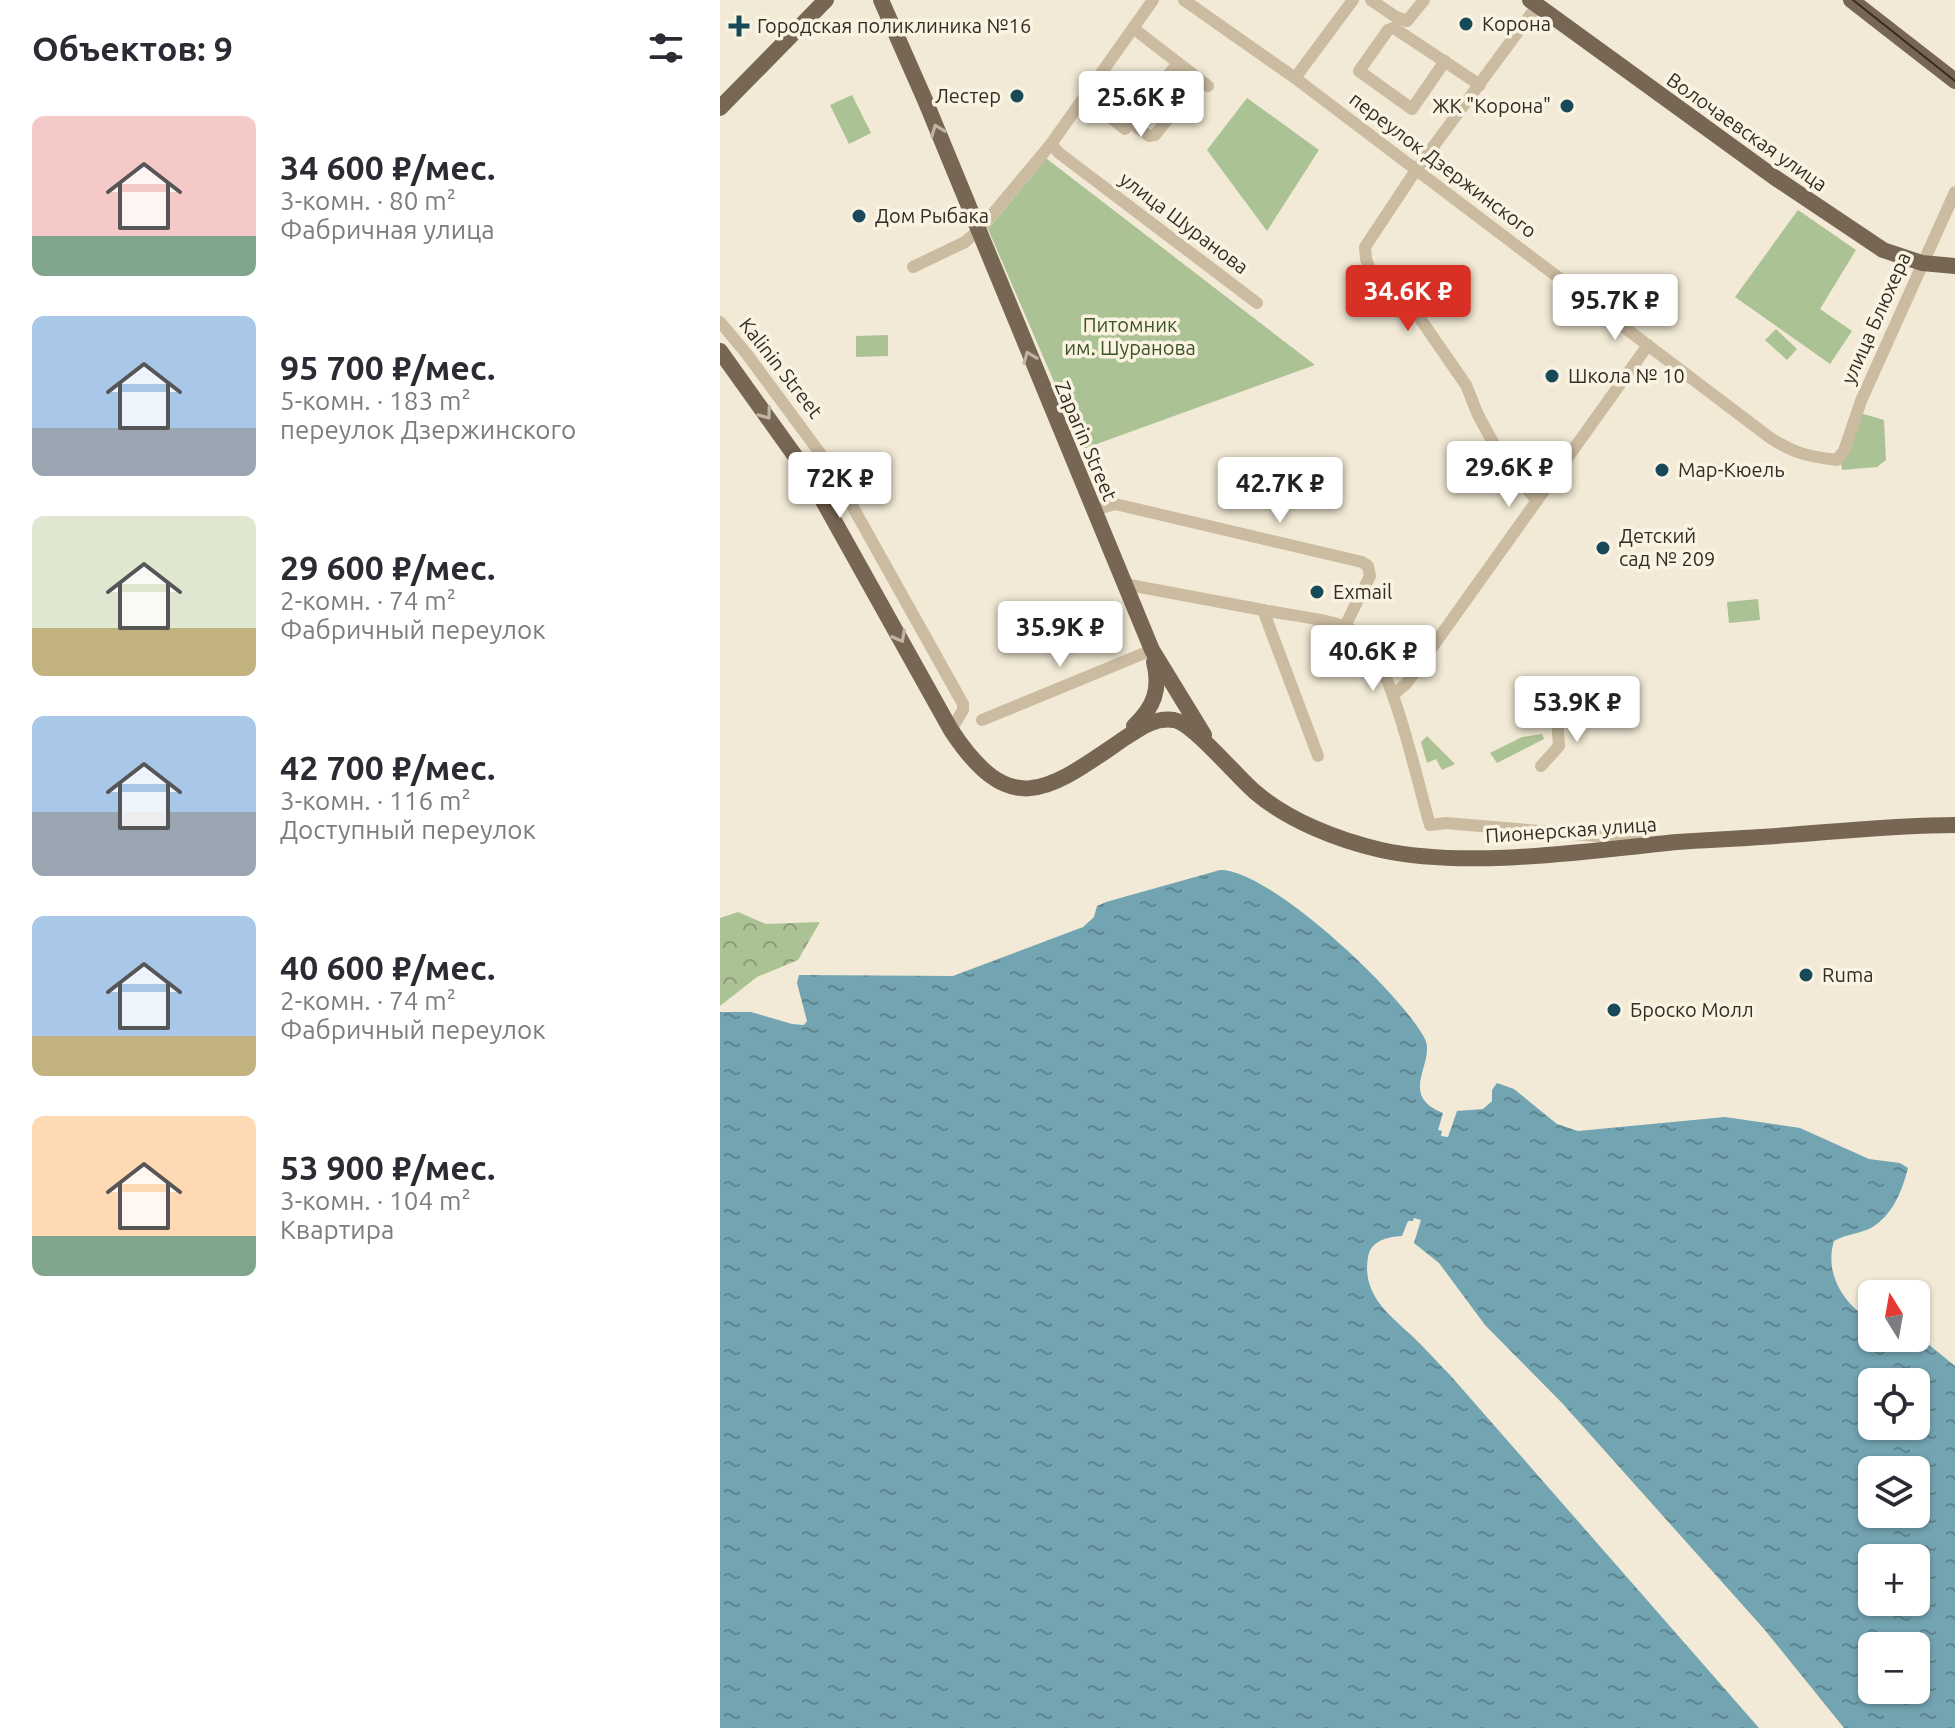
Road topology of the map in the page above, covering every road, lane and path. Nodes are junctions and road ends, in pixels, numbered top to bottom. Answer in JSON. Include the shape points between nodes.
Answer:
{"nodes":[{"id":1,"x":826,"y":0,"type":"edge"},
{"id":2,"x":881,"y":0,"type":"edge"},
{"id":3,"x":1153,"y":0,"type":"edge"},
{"id":4,"x":1184,"y":0,"type":"edge"},
{"id":5,"x":1353,"y":0,"type":"edge"},
{"id":6,"x":1371,"y":0,"type":"edge"},
{"id":7,"x":1424,"y":0,"type":"edge"},
{"id":8,"x":1851,"y":0,"type":"edge"},
{"id":9,"x":1534,"y":3,"type":"edge"},
{"id":10,"x":1133,"y":28,"type":"junction"},
{"id":11,"x":1445,"y":61,"type":"junction"},
{"id":12,"x":1178,"y":63,"type":"junction"},
{"id":13,"x":1295,"y":78,"type":"junction"},
{"id":14,"x":1955,"y":81,"type":"edge"},
{"id":15,"x":1480,"y":85,"type":"junction"},
{"id":16,"x":1085,"y":97,"type":"junction"},
{"id":17,"x":723,"y":100,"type":"edge"},
{"id":18,"x":1131,"y":123,"type":"junction"},
{"id":19,"x":1051,"y":144,"type":"junction"},
{"id":20,"x":1416,"y":170,"type":"junction"},
{"id":21,"x":1955,"y":192,"type":"edge"},
{"id":22,"x":977,"y":229,"type":"junction"},
{"id":23,"x":1922,"y":263,"type":"junction"},
{"id":24,"x":1955,"y":266,"type":"edge"},
{"id":25,"x":913,"y":267,"type":"dead end"},
{"id":26,"x":1257,"y":303,"type":"dead end"},
{"id":27,"x":720,"y":322,"type":"edge"},
{"id":28,"x":1648,"y":345,"type":"junction"},
{"id":29,"x":720,"y":351,"type":"edge"},
{"id":30,"x":1837,"y":460,"type":"joint"},
{"id":31,"x":1537,"y":501,"type":"junction"},
{"id":32,"x":1094,"y":510,"type":"junction"},
{"id":33,"x":1124,"y":584,"type":"junction"},
{"id":34,"x":1263,"y":610,"type":"junction"},
{"id":35,"x":1345,"y":626,"type":"junction"},
{"id":36,"x":1152,"y":650,"type":"junction"},
{"id":37,"x":1393,"y":695,"type":"junction"},
{"id":38,"x":1556,"y":703,"type":"dead end"},
{"id":39,"x":982,"y":720,"type":"dead end"},
{"id":40,"x":951,"y":730,"type":"junction"},
{"id":41,"x":1109,"y":749,"type":"junction"},
{"id":42,"x":1218,"y":756,"type":"junction"},
{"id":43,"x":1318,"y":756,"type":"dead end"},
{"id":44,"x":1541,"y":766,"type":"dead end"},
{"id":45,"x":1955,"y":825,"type":"edge"},
{"id":46,"x":1679,"y":842,"type":"junction"}],
"edges":[{"from":1,"to":17,"type":"main road"},
{"from":22,"to":2,"type":"main road","name":"Zaparin Street","one_way":true},
{"from":3,"to":10,"type":"street"},
{"from":4,"to":13,"type":"street","name":"переулок Дзержинского"},
{"from":5,"to":13,"type":"street"},
{"from":6,"to":7,"type":"street","via":[[1407,21]]},
{"from":8,"to":14,"type":"main road"},
{"from":9,"to":15,"type":"street"},
{"from":9,"to":23,"type":"main road","name":"Волочаевская улица","via":[[1845,225],[1883,250]]},
{"from":10,"to":12,"type":"street"},
{"from":10,"to":16,"type":"street"},
{"from":11,"to":11,"type":"street","via":[[1391,29],[1359,71],[1412,109]]},
{"from":11,"to":15,"type":"street"},
{"from":12,"to":18,"type":"street"},
{"from":12,"to":18,"type":"street","via":[[1203,82],[1155,135]]},
{"from":13,"to":20,"type":"street","name":"переулок Дзержинского"},
{"from":15,"to":20,"type":"street"},
{"from":16,"to":18,"type":"street","via":[[1125,129]]},
{"from":16,"to":19,"type":"street"},
{"from":19,"to":22,"type":"street"},
{"from":19,"to":26,"type":"street","name":"улица Шуранова"},
{"from":20,"to":28,"type":"street","name":"переулок Дзержинского"},
{"from":20,"to":31,"type":"street","via":[[1365,247],[1370,270],[1410,304],[1466,385],[1501,457]]},
{"from":21,"to":23,"type":"street","name":"улица Блюхера"},
{"from":22,"to":25,"type":"street","via":[[965,242]]},
{"from":32,"to":22,"type":"main road","name":"Zaparin Street","one_way":true},
{"from":23,"to":24,"type":"main road","name":"Волочаевская улица"},
{"from":23,"to":30,"type":"street","name":"улица Блюхера"},
{"from":27,"to":40,"type":"street","name":"Kalinin Street","via":[[838,481],[963,704]]},
{"from":28,"to":30,"type":"street","name":"переулок Дзержинского","via":[[1792,452]]},
{"from":28,"to":31,"type":"street"},
{"from":29,"to":40,"type":"main road","name":"Kalinin Street","one_way":true,"via":[[808,474]]},
{"from":31,"to":37,"type":"street"},
{"from":32,"to":33,"type":"main road","name":"Zaparin Street"},
{"from":32,"to":35,"type":"street","via":[[1115,504],[1362,562],[1370,576]]},
{"from":33,"to":34,"type":"street"},
{"from":33,"to":36,"type":"main road","name":"Zaparin Street"},
{"from":34,"to":35,"type":"street"},
{"from":34,"to":43,"type":"street"},
{"from":35,"to":37,"type":"street","via":[[1360,634]]},
{"from":36,"to":39,"type":"street"},
{"from":36,"to":41,"type":"main road","via":[[1156,697],[1150,710]]},
{"from":36,"to":42,"type":"main road","name":"Zaparin Street"},
{"from":37,"to":46,"type":"street","via":[[1430,825]]},
{"from":38,"to":44,"type":"street","via":[[1559,746]]},
{"from":40,"to":41,"type":"main road","name":"Kalinin Street","via":[[976,764],[1018,788],[1063,780]]},
{"from":41,"to":42,"type":"main road","via":[[1163,719],[1178,720]]},
{"from":42,"to":46,"type":"main road","name":"Пионерская улица","via":[[1283,812],[1381,850],[1460,857]]},
{"from":45,"to":46,"type":"main road","name":"Пионерская улица"}]}
